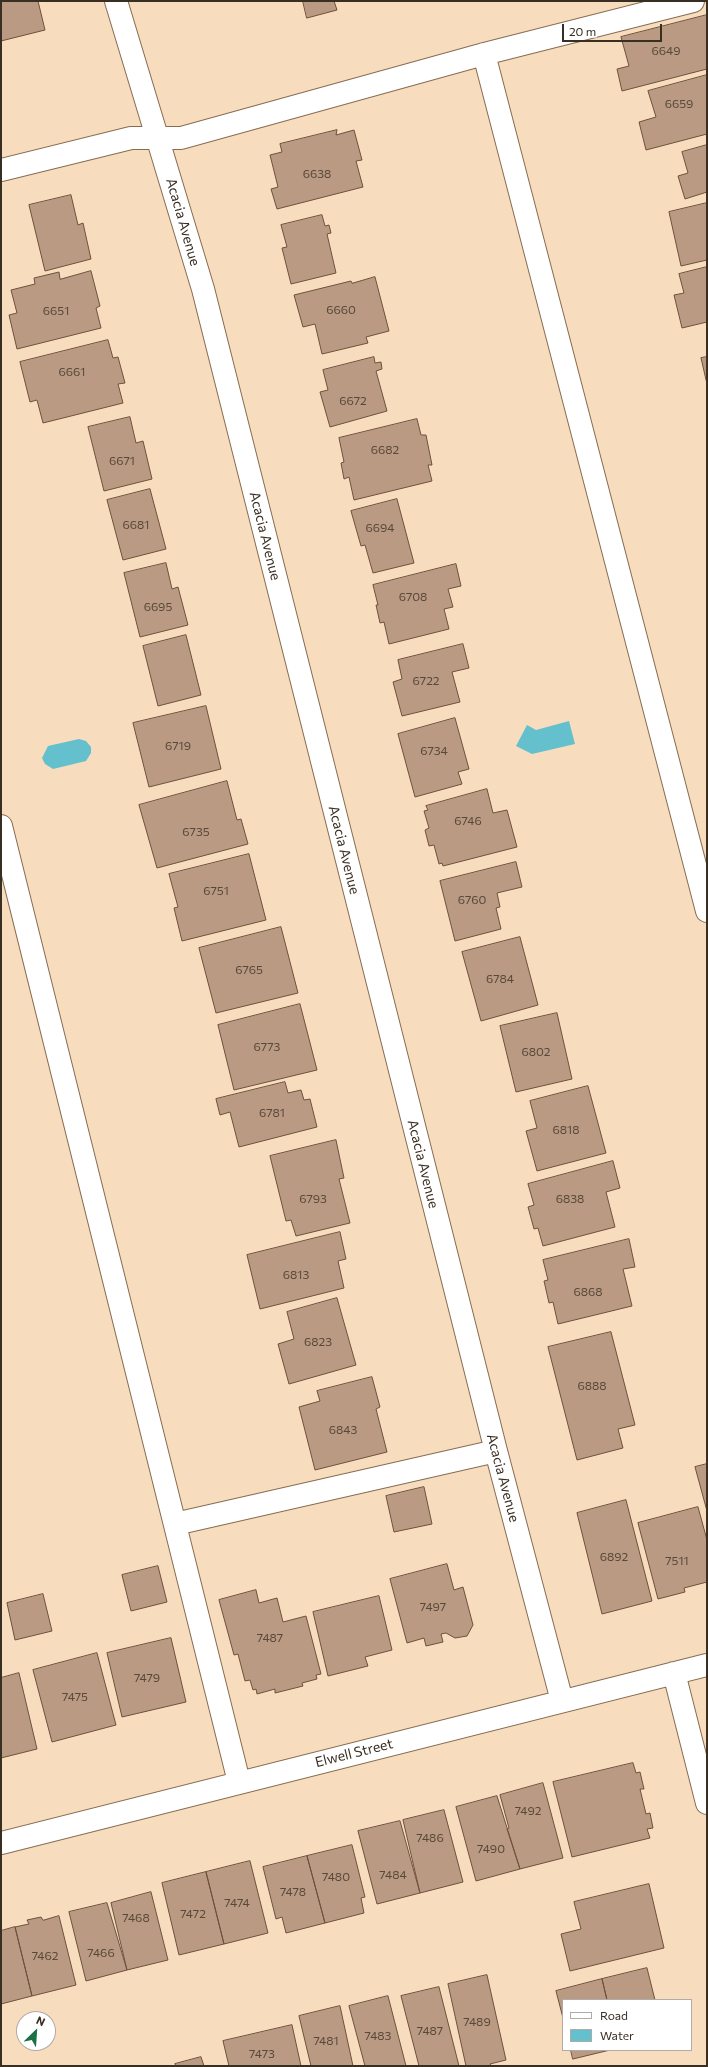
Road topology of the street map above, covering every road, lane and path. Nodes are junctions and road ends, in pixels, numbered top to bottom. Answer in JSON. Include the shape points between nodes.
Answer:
{"nodes":[{"id":1,"x":116,"y":1,"type":"edge"},
{"id":2,"x":693,"y":1,"type":"edge"},
{"id":3,"x":484,"y":54,"type":"junction"},
{"id":4,"x":158,"y":138,"type":"junction"},
{"id":5,"x":1,"y":170,"type":"edge"},
{"id":6,"x":1,"y":826,"type":"edge"},
{"id":7,"x":707,"y":911,"type":"edge"},
{"id":8,"x":496,"y":1451,"type":"junction"},
{"id":9,"x":175,"y":1524,"type":"junction"},
{"id":10,"x":707,"y":1665,"type":"edge"},
{"id":11,"x":674,"y":1673,"type":"junction"},
{"id":12,"x":562,"y":1701,"type":"junction"},
{"id":13,"x":239,"y":1782,"type":"junction"},
{"id":14,"x":707,"y":1803,"type":"edge"},
{"id":15,"x":1,"y":1843,"type":"edge"}],
"edges":[{"from":1,"to":4,"type":"street","name":"Acacia Avenue"},
{"from":2,"to":3,"type":"street"},
{"from":3,"to":4,"type":"street","via":[[181,138]]},
{"from":3,"to":7,"type":"street"},
{"from":4,"to":5,"type":"street","via":[[131,138]]},
{"from":4,"to":8,"type":"street","name":"Acacia Avenue","via":[[203,289]]},
{"from":6,"to":9,"type":"street"},
{"from":8,"to":9,"type":"street"},
{"from":8,"to":12,"type":"street","name":"Acacia Avenue"},
{"from":9,"to":13,"type":"street"},
{"from":10,"to":11,"type":"street","name":"Elwell Street"},
{"from":11,"to":12,"type":"street","name":"Elwell Street"},
{"from":11,"to":14,"type":"street"},
{"from":12,"to":13,"type":"street","name":"Elwell Street"},
{"from":13,"to":15,"type":"street","name":"Elwell Street"}]}
